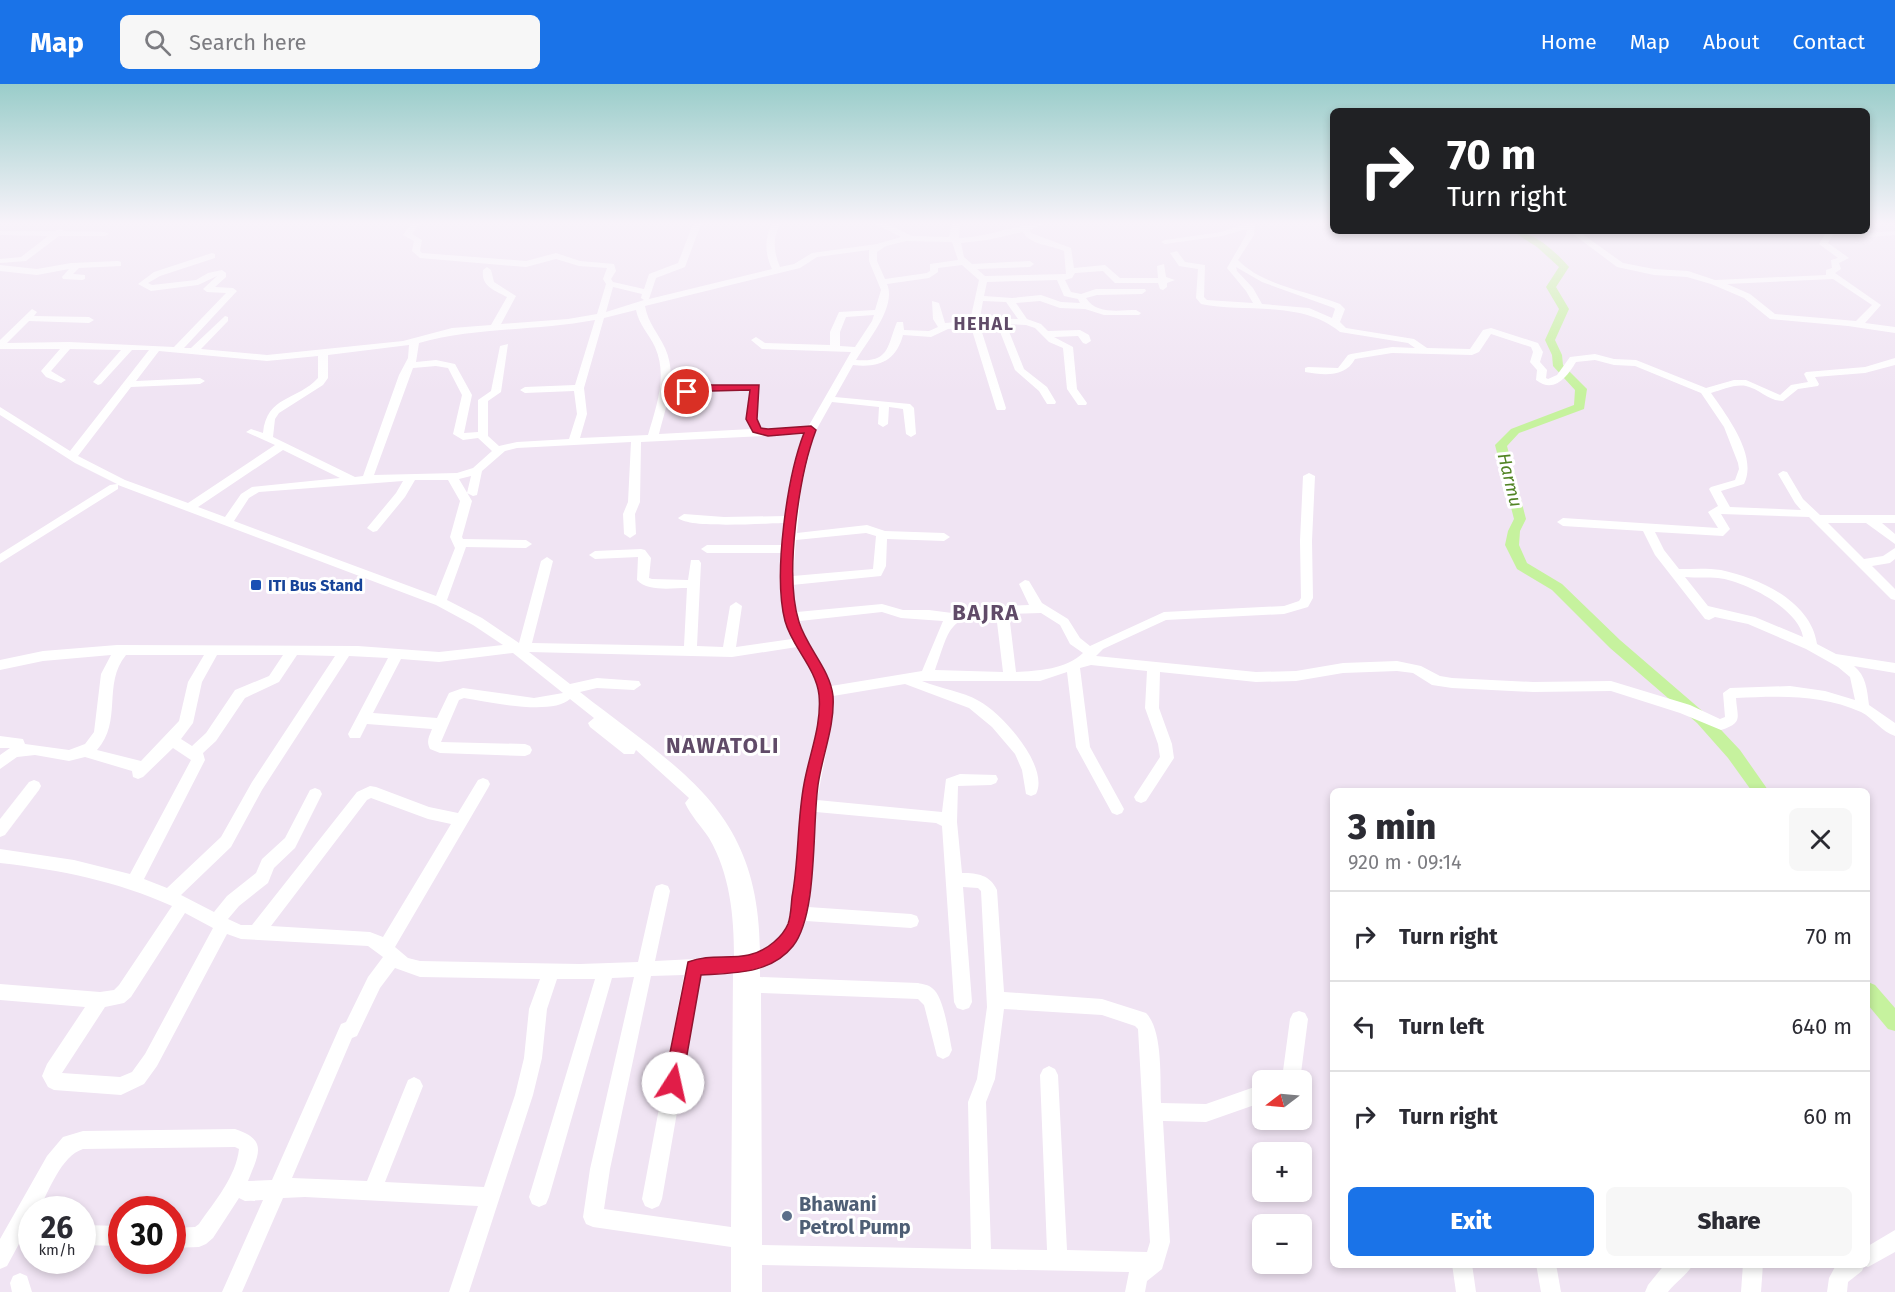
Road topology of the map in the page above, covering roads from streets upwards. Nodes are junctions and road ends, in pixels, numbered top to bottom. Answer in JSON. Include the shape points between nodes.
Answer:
{"nodes":[{"id":1,"x":147,"y":280,"type":"edge"},
{"id":2,"x":201,"y":280,"type":"edge"},
{"id":3,"x":218,"y":280,"type":"edge"},
{"id":4,"x":487,"y":280,"type":"edge"},
{"id":5,"x":608,"y":280,"type":"edge"},
{"id":6,"x":650,"y":280,"type":"edge"},
{"id":7,"x":736,"y":280,"type":"edge"},
{"id":8,"x":894,"y":280,"type":"edge"},
{"id":9,"x":983,"y":280,"type":"edge"},
{"id":10,"x":1061,"y":280,"type":"edge"},
{"id":11,"x":1117,"y":280,"type":"edge"},
{"id":12,"x":1165,"y":280,"type":"edge"},
{"id":13,"x":1203,"y":280,"type":"edge"},
{"id":14,"x":1241,"y":280,"type":"edge"},
{"id":15,"x":1262,"y":280,"type":"edge"},
{"id":16,"x":1709,"y":280,"type":"edge"},
{"id":17,"x":1762,"y":280,"type":"edge"},
{"id":18,"x":1841,"y":280,"type":"edge"},
{"id":19,"x":883,"y":282,"type":"joint"},
{"id":20,"x":1714,"y":282,"type":"junction"},
{"id":21,"x":610,"y":284,"type":"junction"},
{"id":22,"x":1142,"y":291,"type":"dead end"},
{"id":23,"x":646,"y":292,"type":"junction"},
{"id":24,"x":980,"y":298,"type":"junction"},
{"id":25,"x":1082,"y":302,"type":"junction"},
{"id":26,"x":935,"y":303,"type":"dead end"},
{"id":27,"x":642,"y":304,"type":"junction"},
{"id":28,"x":1013,"y":304,"type":"junction"},
{"id":29,"x":1258,"y":305,"type":"junction"},
{"id":30,"x":1048,"y":306,"type":"dead end"},
{"id":31,"x":880,"y":312,"type":"junction"},
{"id":32,"x":1137,"y":313,"type":"dead end"},
{"id":33,"x":600,"y":317,"type":"junction"},
{"id":34,"x":89,"y":320,"type":"dead end"},
{"id":35,"x":225,"y":320,"type":"dead end"},
{"id":36,"x":1001,"y":322,"type":"junction"},
{"id":37,"x":1028,"y":322,"type":"junction"},
{"id":38,"x":978,"y":323,"type":"junction"},
{"id":39,"x":1335,"y":323,"type":"junction"},
{"id":40,"x":1859,"y":324,"type":"junction"},
{"id":41,"x":494,"y":328,"type":"junction"},
{"id":42,"x":943,"y":328,"type":"junction"},
{"id":43,"x":891,"y":329,"type":"junction"},
{"id":44,"x":1895,"y":330,"type":"edge"},
{"id":45,"x":1045,"y":334,"type":"junction"},
{"id":46,"x":756,"y":340,"type":"dead end"},
{"id":47,"x":1086,"y":341,"type":"dead end"},
{"id":48,"x":414,"y":342,"type":"junction"},
{"id":49,"x":69,"y":345,"type":"junction"},
{"id":50,"x":0,"y":346,"type":"edge"},
{"id":51,"x":129,"y":346,"type":"junction"},
{"id":52,"x":505,"y":346,"type":"dead end"},
{"id":53,"x":1097,"y":346,"type":"dead end"},
{"id":54,"x":156,"y":348,"type":"junction"},
{"id":55,"x":835,"y":348,"type":"junction"},
{"id":56,"x":1069,"y":349,"type":"junction"},
{"id":57,"x":176,"y":350,"type":"junction"},
{"id":58,"x":858,"y":350,"type":"junction"},
{"id":59,"x":1425,"y":351,"type":"junction"},
{"id":60,"x":193,"y":352,"type":"junction"},
{"id":61,"x":323,"y":353,"type":"junction"},
{"id":62,"x":1895,"y":361,"type":"edge"},
{"id":63,"x":850,"y":362,"type":"junction"},
{"id":64,"x":410,"y":365,"type":"junction"},
{"id":65,"x":1308,"y":370,"type":"dead end"},
{"id":66,"x":61,"y":380,"type":"dead end"},
{"id":67,"x":200,"y":381,"type":"dead end"},
{"id":68,"x":98,"y":382,"type":"dead end"},
{"id":69,"x":126,"y":384,"type":"junction"},
{"id":70,"x":579,"y":388,"type":"junction"},
{"id":71,"x":525,"y":390,"type":"dead end"},
{"id":72,"x":1706,"y":391,"type":"junction"},
{"id":73,"x":675,"y":395,"type":"dead end"},
{"id":74,"x":829,"y":399,"type":"junction"},
{"id":75,"x":1051,"y":402,"type":"dead end"},
{"id":76,"x":1082,"y":403,"type":"dead end"},
{"id":77,"x":884,"y":404,"type":"junction"},
{"id":78,"x":1001,"y":408,"type":"dead end"},
{"id":79,"x":1,"y":418,"type":"edge"},
{"id":80,"x":883,"y":424,"type":"dead end"},
{"id":81,"x":811,"y":430,"type":"junction"},
{"id":82,"x":251,"y":432,"type":"dead end"},
{"id":83,"x":761,"y":432,"type":"junction"},
{"id":84,"x":483,"y":434,"type":"junction"},
{"id":85,"x":911,"y":434,"type":"dead end"},
{"id":86,"x":653,"y":437,"type":"junction"},
{"id":87,"x":268,"y":438,"type":"junction"},
{"id":88,"x":636,"y":438,"type":"junction"},
{"id":89,"x":574,"y":441,"type":"junction"},
{"id":90,"x":281,"y":446,"type":"junction"},
{"id":91,"x":498,"y":451,"type":"junction"},
{"id":92,"x":72,"y":456,"type":"junction"},
{"id":93,"x":477,"y":470,"type":"junction"},
{"id":94,"x":1783,"y":474,"type":"dead end"},
{"id":95,"x":452,"y":476,"type":"junction"},
{"id":96,"x":1309,"y":476,"type":"dead end"},
{"id":97,"x":411,"y":477,"type":"junction"},
{"id":98,"x":361,"y":480,"type":"junction"},
{"id":99,"x":114,"y":486,"type":"junction"},
{"id":100,"x":473,"y":493,"type":"dead end"},
{"id":101,"x":189,"y":508,"type":"junction"},
{"id":102,"x":1726,"y":511,"type":"junction"},
{"id":103,"x":1815,"y":517,"type":"junction"},
{"id":104,"x":684,"y":518,"type":"dead end"},
{"id":105,"x":792,"y":519,"type":"junction"},
{"id":106,"x":1895,"y":519,"type":"edge"},
{"id":107,"x":1872,"y":520,"type":"junction"},
{"id":108,"x":1563,"y":522,"type":"dead end"},
{"id":109,"x":227,"y":523,"type":"junction"},
{"id":110,"x":1646,"y":526,"type":"junction"},
{"id":111,"x":374,"y":528,"type":"dead end"},
{"id":112,"x":630,"y":534,"type":"dead end"},
{"id":113,"x":884,"y":535,"type":"junction"},
{"id":114,"x":944,"y":537,"type":"dead end"},
{"id":115,"x":1895,"y":540,"type":"edge"},
{"id":116,"x":459,"y":543,"type":"junction"},
{"id":117,"x":790,"y":543,"type":"junction"},
{"id":118,"x":526,"y":544,"type":"dead end"},
{"id":119,"x":707,"y":549,"type":"dead end"},
{"id":120,"x":1895,"y":552,"type":"edge"},
{"id":121,"x":595,"y":555,"type":"dead end"},
{"id":122,"x":0,"y":559,"type":"edge"},
{"id":123,"x":547,"y":561,"type":"dead end"},
{"id":124,"x":695,"y":563,"type":"dead end"},
{"id":125,"x":1862,"y":563,"type":"junction"},
{"id":126,"x":331,"y":565,"type":"junction"},
{"id":127,"x":349,"y":571,"type":"junction"},
{"id":128,"x":1676,"y":573,"type":"junction"},
{"id":129,"x":786,"y":581,"type":"junction"},
{"id":130,"x":694,"y":584,"type":"junction"},
{"id":131,"x":1025,"y":584,"type":"dead end"},
{"id":132,"x":1895,"y":596,"type":"edge"},
{"id":133,"x":440,"y":602,"type":"junction"},
{"id":134,"x":736,"y":606,"type":"dead end"},
{"id":135,"x":1041,"y":609,"type":"junction"},
{"id":136,"x":1002,"y":611,"type":"junction"},
{"id":137,"x":791,"y":617,"type":"junction"},
{"id":138,"x":953,"y":618,"type":"junction"},
{"id":139,"x":801,"y":642,"type":"junction"},
{"id":140,"x":1811,"y":646,"type":"junction"},
{"id":141,"x":515,"y":648,"type":"junction"},
{"id":142,"x":123,"y":650,"type":"junction"},
{"id":143,"x":213,"y":651,"type":"junction"},
{"id":144,"x":293,"y":651,"type":"junction"},
{"id":145,"x":345,"y":651,"type":"junction"},
{"id":146,"x":690,"y":651,"type":"junction"},
{"id":147,"x":729,"y":652,"type":"junction"},
{"id":148,"x":397,"y":654,"type":"junction"},
{"id":149,"x":1828,"y":656,"type":"junction"},
{"id":150,"x":1082,"y":659,"type":"junction"},
{"id":151,"x":1154,"y":665,"type":"junction"},
{"id":152,"x":1,"y":666,"type":"edge"},
{"id":153,"x":1895,"y":668,"type":"edge"},
{"id":154,"x":927,"y":675,"type":"junction"},
{"id":155,"x":905,"y":677,"type":"junction"},
{"id":156,"x":1010,"y":678,"type":"junction"},
{"id":157,"x":634,"y":685,"type":"dead end"},
{"id":158,"x":825,"y":692,"type":"junction"},
{"id":159,"x":566,"y":694,"type":"junction"},
{"id":160,"x":1863,"y":707,"type":"junction"},
{"id":161,"x":364,"y":718,"type":"junction"},
{"id":162,"x":440,"y":724,"type":"junction"},
{"id":163,"x":1895,"y":731,"type":"edge"},
{"id":164,"x":355,"y":734,"type":"dead end"},
{"id":165,"x":172,"y":740,"type":"junction"},
{"id":166,"x":0,"y":742,"type":"edge"},
{"id":167,"x":18,"y":749,"type":"junction"},
{"id":168,"x":525,"y":750,"type":"dead end"},
{"id":169,"x":86,"y":752,"type":"junction"},
{"id":170,"x":193,"y":754,"type":"junction"},
{"id":171,"x":0,"y":763,"type":"edge"},
{"id":172,"x":991,"y":779,"type":"dead end"},
{"id":173,"x":483,"y":784,"type":"dead end"},
{"id":174,"x":34,"y":786,"type":"dead end"},
{"id":175,"x":1031,"y":790,"type":"dead end"},
{"id":176,"x":315,"y":794,"type":"dead end"},
{"id":177,"x":1141,"y":797,"type":"dead end"},
{"id":178,"x":808,"y":805,"type":"junction"},
{"id":179,"x":1117,"y":809,"type":"dead end"},
{"id":180,"x":462,"y":820,"type":"junction"},
{"id":181,"x":949,"y":822,"type":"junction"},
{"id":182,"x":0,"y":831,"type":"edge"},
{"id":183,"x":0,"y":856,"type":"edge"},
{"id":184,"x":955,"y":880,"type":"junction"},
{"id":185,"x":134,"y":882,"type":"junction"},
{"id":186,"x":662,"y":891,"type":"dead end"},
{"id":187,"x":175,"y":900,"type":"junction"},
{"id":188,"x":798,"y":914,"type":"junction"},
{"id":189,"x":911,"y":921,"type":"dead end"},
{"id":190,"x":220,"y":923,"type":"junction"},
{"id":191,"x":256,"y":933,"type":"junction"},
{"id":192,"x":796,"y":945,"type":"dead end"},
{"id":193,"x":389,"y":953,"type":"junction"},
{"id":194,"x":748,"y":964,"type":"junction"},
{"id":195,"x":694,"y":967,"type":"junction"},
{"id":196,"x":645,"y":969,"type":"junction"},
{"id":197,"x":551,"y":971,"type":"junction"},
{"id":198,"x":606,"y":971,"type":"junction"},
{"id":199,"x":753,"y":985,"type":"junction"},
{"id":200,"x":1,"y":993,"type":"edge"},
{"id":201,"x":100,"y":1000,"type":"junction"},
{"id":202,"x":996,"y":1000,"type":"junction"},
{"id":203,"x":963,"y":1002,"type":"dead end"},
{"id":204,"x":1299,"y":1019,"type":"dead end"},
{"id":205,"x":943,"y":1050,"type":"dead end"},
{"id":206,"x":1292,"y":1070,"type":"edge"},
{"id":207,"x":1049,"y":1076,"type":"dead end"},
{"id":208,"x":414,"y":1086,"type":"dead end"},
{"id":209,"x":1252,"y":1097,"type":"edge"},
{"id":210,"x":1153,"y":1112,"type":"junction"},
{"id":211,"x":237,"y":1184,"type":"junction"},
{"id":212,"x":278,"y":1189,"type":"junction"},
{"id":213,"x":372,"y":1191,"type":"junction"},
{"id":214,"x":39,"y":1196,"type":"edge"},
{"id":215,"x":490,"y":1197,"type":"junction"},
{"id":216,"x":538,"y":1197,"type":"dead end"},
{"id":217,"x":652,"y":1199,"type":"dead end"},
{"id":218,"x":186,"y":1237,"type":"edge"},
{"id":219,"x":18,"y":1239,"type":"edge"},
{"id":220,"x":1895,"y":1240,"type":"edge"},
{"id":221,"x":747,"y":1246,"type":"junction"},
{"id":222,"x":1870,"y":1256,"type":"edge"},
{"id":223,"x":0,"y":1259,"type":"edge"},
{"id":224,"x":981,"y":1259,"type":"junction"},
{"id":225,"x":1057,"y":1260,"type":"junction"},
{"id":226,"x":1155,"y":1262,"type":"junction"},
{"id":227,"x":1463,"y":1268,"type":"edge"},
{"id":228,"x":1547,"y":1268,"type":"edge"},
{"id":229,"x":1676,"y":1268,"type":"edge"},
{"id":230,"x":1753,"y":1268,"type":"edge"},
{"id":231,"x":1848,"y":1268,"type":"edge"},
{"id":232,"x":232,"y":1292,"type":"edge"},
{"id":233,"x":459,"y":1292,"type":"edge"},
{"id":234,"x":741,"y":1292,"type":"edge"},
{"id":235,"x":752,"y":1292,"type":"edge"},
{"id":236,"x":1135,"y":1292,"type":"edge"},
{"id":237,"x":1466,"y":1292,"type":"edge"},
{"id":238,"x":1551,"y":1292,"type":"edge"},
{"id":239,"x":1655,"y":1292,"type":"edge"},
{"id":240,"x":1751,"y":1292,"type":"edge"},
{"id":241,"x":1837,"y":1292,"type":"edge"}],
"edges":[{"from":1,"to":2,"type":"street","via":[[142,284],[151,288]]},
{"from":3,"to":57,"type":"street","via":[[207,289],[233,291]]},
{"from":4,"to":41,"type":"street","via":[[512,296]]},
{"from":5,"to":21,"type":"street"},
{"from":6,"to":23,"type":"street"},
{"from":7,"to":27,"type":"street"},
{"from":8,"to":19,"type":"street"},
{"from":9,"to":24,"type":"street"},
{"from":10,"to":25,"type":"street","via":[[1067,294]]},
{"from":11,"to":12,"type":"street"},
{"from":13,"to":29,"type":"street","via":[[1202,300]]},
{"from":14,"to":29,"type":"street"},
{"from":15,"to":39,"type":"street","via":[[1337,306],[1340,309]]},
{"from":16,"to":20,"type":"street"},
{"from":17,"to":20,"type":"street"},
{"from":18,"to":40,"type":"street","via":[[1877,305]]},
{"from":19,"to":31,"type":"street","via":[[885,294]]},
{"from":20,"to":40,"type":"street","via":[[1747,296],[1773,317]]},
{"from":21,"to":23,"type":"street"},
{"from":21,"to":33,"type":"street"},
{"from":22,"to":25,"type":"street","via":[[1096,292]]},
{"from":23,"to":27,"type":"street"},
{"from":24,"to":28,"type":"street","via":[[1006,299]]},
{"from":24,"to":38,"type":"street","via":[[974,318]]},
{"from":25,"to":28,"type":"street","via":[[1060,305],[1041,298]]},
{"from":25,"to":32,"type":"street","via":[[1102,312]]},
{"from":26,"to":42,"type":"street"},
{"from":27,"to":33,"type":"street"},
{"from":27,"to":86,"type":"street","via":[[642,321],[664,361],[665,387]]},
{"from":28,"to":30,"type":"street"},
{"from":28,"to":37,"type":"street"},
{"from":29,"to":39,"type":"street","via":[[1309,311]]},
{"from":31,"to":43,"type":"street"},
{"from":31,"to":55,"type":"street","via":[[842,314],[835,332]]},
{"from":33,"to":41,"type":"street"},
{"from":33,"to":70,"type":"street"},
{"from":34,"to":50,"type":"street","via":[[29,314]]},
{"from":35,"to":60,"type":"street"},
{"from":36,"to":37,"type":"street"},
{"from":36,"to":38,"type":"street"},
{"from":36,"to":75,"type":"street","via":[[1018,366]]},
{"from":37,"to":45,"type":"street"},
{"from":38,"to":42,"type":"street"},
{"from":38,"to":78,"type":"street"},
{"from":39,"to":59,"type":"street","via":[[1345,331],[1411,341]]},
{"from":40,"to":44,"type":"street"},
{"from":41,"to":48,"type":"street","via":[[444,332]]},
{"from":42,"to":43,"type":"street","via":[[931,334]]},
{"from":43,"to":58,"type":"street"},
{"from":43,"to":63,"type":"street","via":[[894,349],[876,364]]},
{"from":45,"to":47,"type":"street","via":[[1080,333]]},
{"from":45,"to":56,"type":"street"},
{"from":46,"to":55,"type":"street","via":[[772,348]]},
{"from":48,"to":61,"type":"street"},
{"from":48,"to":64,"type":"street"},
{"from":49,"to":50,"type":"street"},
{"from":49,"to":51,"type":"street"},
{"from":49,"to":66,"type":"street","via":[[46,370]]},
{"from":51,"to":54,"type":"street"},
{"from":51,"to":68,"type":"street"},
{"from":52,"to":84,"type":"street","via":[[496,392],[482,403]]},
{"from":53,"to":56,"type":"street"},
{"from":54,"to":57,"type":"street"},
{"from":54,"to":69,"type":"street"},
{"from":55,"to":58,"type":"street"},
{"from":56,"to":76,"type":"street","via":[[1071,384]]},
{"from":57,"to":60,"type":"street"},
{"from":58,"to":63,"type":"street"},
{"from":59,"to":65,"type":"street","via":[[1380,351],[1350,357],[1340,371]]},
{"from":59,"to":72,"type":"street","via":[[1474,351],[1486,332],[1493,331],[1535,345],[1538,352],[1534,362],[1542,370],[1543,381],[1551,382],[1565,373],[1574,359],[1595,357],[1648,366]]},
{"from":60,"to":61,"type":"street","via":[[267,358]]},
{"from":61,"to":87,"type":"street","via":[[319,383],[275,411]]},
{"from":62,"to":72,"type":"street","via":[[1860,370],[1809,374],[1814,384],[1795,387],[1783,398],[1770,398],[1757,387],[1737,382]]},
{"from":63,"to":74,"type":"street"},
{"from":64,"to":84,"type":"street","via":[[452,366],[466,394],[458,435]]},
{"from":64,"to":98,"type":"street"},
{"from":67,"to":69,"type":"street"},
{"from":69,"to":92,"type":"street"},
{"from":70,"to":71,"type":"street"},
{"from":70,"to":89,"type":"street","via":[[582,414]]},
{"from":72,"to":102,"type":"street","via":[[1729,427],[1744,469],[1740,482],[1715,489]]},
{"from":73,"to":83,"type":"street","via":[[706,388],[755,387],[752,419]]},
{"from":74,"to":77,"type":"street"},
{"from":74,"to":81,"type":"street"},
{"from":77,"to":80,"type":"street"},
{"from":77,"to":85,"type":"street","via":[[908,406]]},
{"from":79,"to":92,"type":"street"},
{"from":79,"to":99,"type":"street","via":[[76,468]]},
{"from":81,"to":83,"type":"street"},
{"from":81,"to":105,"type":"street","via":[[799,469]]},
{"from":82,"to":87,"type":"street"},
{"from":83,"to":86,"type":"street"},
{"from":84,"to":91,"type":"street","via":[[485,441]]},
{"from":86,"to":88,"type":"street"},
{"from":87,"to":90,"type":"street"},
{"from":88,"to":89,"type":"street"},
{"from":88,"to":112,"type":"street"},
{"from":89,"to":91,"type":"street","via":[[518,445]]},
{"from":90,"to":98,"type":"street"},
{"from":90,"to":101,"type":"street"},
{"from":91,"to":93,"type":"street"},
{"from":92,"to":101,"type":"street","via":[[121,482]]},
{"from":93,"to":95,"type":"street"},
{"from":93,"to":100,"type":"street"},
{"from":94,"to":103,"type":"street","via":[[1799,501]]},
{"from":95,"to":97,"type":"street"},
{"from":95,"to":116,"type":"street","via":[[466,501],[456,537]]},
{"from":96,"to":150,"type":"street","via":[[1304,604],[1284,610],[1164,616]]},
{"from":97,"to":98,"type":"street"},
{"from":97,"to":111,"type":"street"},
{"from":98,"to":109,"type":"street","via":[[256,489],[245,496]]},
{"from":99,"to":122,"type":"street"},
{"from":99,"to":126,"type":"street"},
{"from":101,"to":109,"type":"street"},
{"from":102,"to":103,"type":"street"},
{"from":102,"to":110,"type":"street","via":[[1714,513],[1724,529],[1719,533]]},
{"from":103,"to":107,"type":"street"},
{"from":103,"to":125,"type":"street"},
{"from":104,"to":105,"type":"street"},
{"from":105,"to":117,"type":"street"},
{"from":106,"to":107,"type":"street"},
{"from":107,"to":115,"type":"street"},
{"from":108,"to":110,"type":"street"},
{"from":109,"to":126,"type":"street"},
{"from":110,"to":128,"type":"street","via":[[1659,552]]},
{"from":113,"to":114,"type":"street"},
{"from":113,"to":117,"type":"street","via":[[867,529]]},
{"from":113,"to":129,"type":"street","via":[[877,573]]},
{"from":116,"to":118,"type":"street"},
{"from":116,"to":133,"type":"street","via":[[461,548]]},
{"from":117,"to":119,"type":"street"},
{"from":117,"to":129,"type":"street"},
{"from":120,"to":125,"type":"street","via":[[1886,560]]},
{"from":121,"to":130,"type":"street","via":[[641,553],[645,558],[643,580]]},
{"from":123,"to":141,"type":"street"},
{"from":124,"to":130,"type":"street"},
{"from":125,"to":132,"type":"street"},
{"from":126,"to":127,"type":"street"},
{"from":127,"to":133,"type":"street"},
{"from":127,"to":141,"type":"street","via":[[447,612]]},
{"from":128,"to":140,"type":"street","via":[[1707,614],[1751,620]]},
{"from":128,"to":140,"type":"street","via":[[1720,574],[1759,586],[1796,612],[1809,632]]},
{"from":129,"to":137,"type":"street"},
{"from":130,"to":146,"type":"street"},
{"from":131,"to":135,"type":"street","via":[[1031,601]]},
{"from":133,"to":141,"type":"street","via":[[479,620]]},
{"from":134,"to":147,"type":"street"},
{"from":135,"to":136,"type":"street"},
{"from":135,"to":150,"type":"street","via":[[1066,623]]},
{"from":136,"to":138,"type":"street"},
{"from":136,"to":156,"type":"street"},
{"from":137,"to":138,"type":"street","via":[[889,608],[901,614]]},
{"from":137,"to":139,"type":"street"},
{"from":138,"to":154,"type":"street"},
{"from":139,"to":147,"type":"street"},
{"from":139,"to":158,"type":"street"},
{"from":140,"to":149,"type":"street"},
{"from":141,"to":146,"type":"street"},
{"from":141,"to":148,"type":"street","via":[[438,657]]},
{"from":141,"to":159,"type":"street"},
{"from":142,"to":143,"type":"street"},
{"from":142,"to":152,"type":"street","via":[[43,656]]},
{"from":142,"to":169,"type":"street","via":[[108,674],[102,733]]},
{"from":143,"to":144,"type":"street"},
{"from":143,"to":165,"type":"street","via":[[195,682],[186,723]]},
{"from":144,"to":145,"type":"street"},
{"from":144,"to":170,"type":"street","via":[[274,679],[240,694],[211,737]]},
{"from":145,"to":148,"type":"street"},
{"from":145,"to":187,"type":"street","via":[[261,780],[226,842]]},
{"from":146,"to":147,"type":"street"},
{"from":148,"to":161,"type":"street"},
{"from":149,"to":153,"type":"street"},
{"from":149,"to":160,"type":"street","via":[[1857,678]]},
{"from":150,"to":151,"type":"street"},
{"from":150,"to":156,"type":"street","via":[[1048,675]]},
{"from":150,"to":179,"type":"street","via":[[1083,747]]},
{"from":151,"to":160,"type":"street","via":[[1256,677],[1397,666],[1452,683],[1611,686],[1685,709],[1721,725],[1732,718],[1729,698],[1733,692],[1794,691]]},
{"from":151,"to":177,"type":"street","via":[[1152,708],[1167,758]]},
{"from":154,"to":155,"type":"street"},
{"from":154,"to":156,"type":"street"},
{"from":155,"to":158,"type":"street"},
{"from":155,"to":175,"type":"street","via":[[986,713],[1024,757]]},
{"from":157,"to":159,"type":"street","via":[[597,683]]},
{"from":158,"to":178,"type":"street","via":[[822,737]]},
{"from":159,"to":162,"type":"street","via":[[534,703],[463,693],[454,697]]},
{"from":159,"to":194,"type":"street","via":[[690,788],[726,832],[746,878],[752,923]]},
{"from":160,"to":163,"type":"street"},
{"from":161,"to":162,"type":"street"},
{"from":161,"to":164,"type":"street"},
{"from":162,"to":168,"type":"street","via":[[434,740],[440,747]]},
{"from":165,"to":169,"type":"street","via":[[141,770]]},
{"from":165,"to":170,"type":"street"},
{"from":166,"to":167,"type":"street","via":[[18,743]]},
{"from":167,"to":169,"type":"street","via":[[67,755]]},
{"from":167,"to":171,"type":"street"},
{"from":170,"to":185,"type":"street","via":[[198,760],[196,765]]},
{"from":172,"to":181,"type":"street","via":[[951,783]]},
{"from":173,"to":180,"type":"street"},
{"from":174,"to":182,"type":"street"},
{"from":176,"to":190,"type":"street","via":[[290,843],[273,859],[262,878],[233,901]]},
{"from":178,"to":181,"type":"street","via":[[938,817]]},
{"from":178,"to":188,"type":"street"},
{"from":180,"to":191,"type":"street","via":[[428,813],[376,793],[362,796]]},
{"from":180,"to":193,"type":"street"},
{"from":181,"to":184,"type":"street"},
{"from":183,"to":185,"type":"street"},
{"from":184,"to":202,"type":"street","via":[[987,884]]},
{"from":184,"to":203,"type":"street"},
{"from":185,"to":187,"type":"street"},
{"from":186,"to":196,"type":"street"},
{"from":187,"to":190,"type":"street"},
{"from":187,"to":201,"type":"street","via":[[125,991],[118,997]]},
{"from":188,"to":189,"type":"street"},
{"from":188,"to":192,"type":"street"},
{"from":188,"to":194,"type":"street","via":[[788,940]]},
{"from":190,"to":191,"type":"street"},
{"from":190,"to":201,"type":"street","via":[[138,1078],[121,1086],[54,1081],[53,1070]]},
{"from":191,"to":193,"type":"street","via":[[370,939]]},
{"from":193,"to":197,"type":"street","via":[[405,966],[420,969]]},
{"from":193,"to":212,"type":"street","via":[[349,1030]]},
{"from":194,"to":195,"type":"street"},
{"from":194,"to":199,"type":"street"},
{"from":194,"to":221,"type":"street"},
{"from":195,"to":196,"type":"street"},
{"from":195,"to":217,"type":"street"},
{"from":196,"to":198,"type":"street"},
{"from":196,"to":221,"type":"street","via":[[600,1168],[593,1217]]},
{"from":197,"to":198,"type":"street"},
{"from":197,"to":215,"type":"street","via":[[538,1009],[529,1076]]},
{"from":198,"to":216,"type":"street"},
{"from":199,"to":205,"type":"street","via":[[918,990],[932,1002]]},
{"from":199,"to":221,"type":"street"},
{"from":200,"to":201,"type":"street"},
{"from":202,"to":210,"type":"street","via":[[1087,1005],[1140,1019],[1148,1033]]},
{"from":202,"to":224,"type":"street","via":[[986,1079],[977,1102]]},
{"from":204,"to":206,"type":"street"},
{"from":207,"to":225,"type":"street"},
{"from":208,"to":213,"type":"street"},
{"from":209,"to":210,"type":"street","via":[[1206,1113]]},
{"from":210,"to":226,"type":"street","via":[[1160,1242]]},
{"from":211,"to":212,"type":"street","via":[[245,1191]]},
{"from":211,"to":214,"type":"street","via":[[249,1146],[235,1138],[76,1141],[54,1163]]},
{"from":211,"to":218,"type":"street","via":[[206,1232]]},
{"from":212,"to":213,"type":"street"},
{"from":212,"to":232,"type":"street"},
{"from":213,"to":215,"type":"street"},
{"from":215,"to":233,"type":"street"},
{"from":219,"to":223,"type":"street"},
{"from":220,"to":222,"type":"street"},
{"from":221,"to":224,"type":"street"},
{"from":221,"to":234,"type":"street"},
{"from":221,"to":235,"type":"street"},
{"from":224,"to":225,"type":"street"},
{"from":225,"to":226,"type":"street"},
{"from":226,"to":236,"type":"street","via":[[1138,1275]]},
{"from":227,"to":237,"type":"street"},
{"from":228,"to":238,"type":"street"},
{"from":229,"to":239,"type":"street"},
{"from":230,"to":240,"type":"street"},
{"from":231,"to":241,"type":"street","via":[[1838,1278]]}]}
